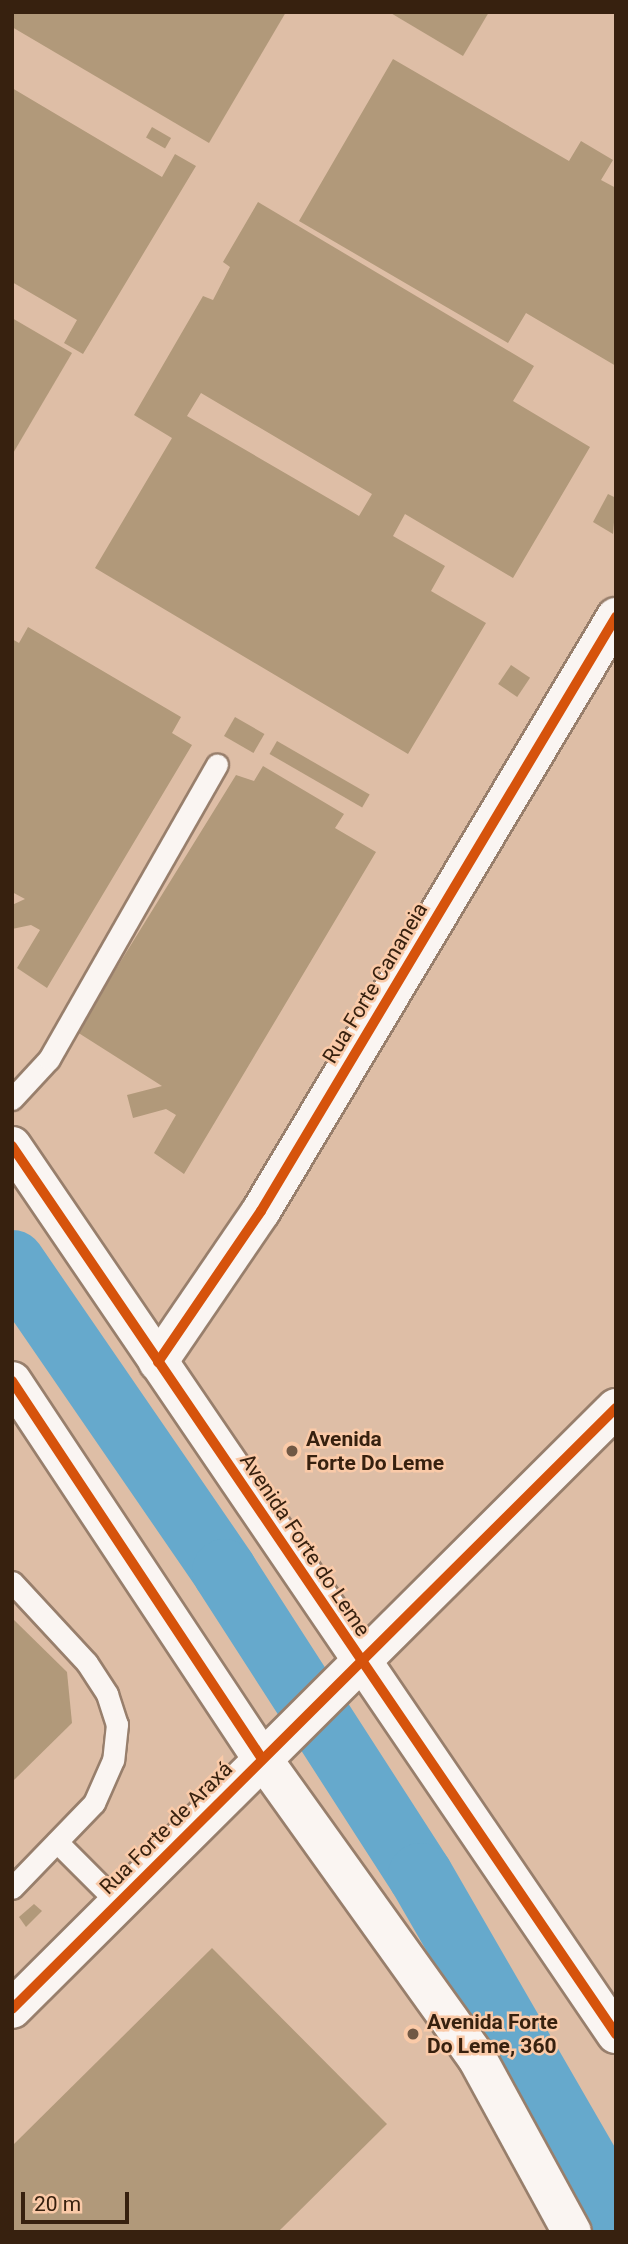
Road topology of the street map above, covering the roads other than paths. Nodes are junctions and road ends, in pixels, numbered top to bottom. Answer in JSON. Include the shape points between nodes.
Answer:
{"nodes":[{"id":1,"x":616,"y":617,"type":"edge"},
{"id":2,"x":217,"y":765,"type":"dead end"},
{"id":3,"x":12,"y":1099,"type":"edge"},
{"id":4,"x":12,"y":1146,"type":"edge"},
{"id":5,"x":158,"y":1362,"type":"junction"},
{"id":6,"x":12,"y":1381,"type":"edge"},
{"id":7,"x":616,"y":1408,"type":"edge"},
{"id":8,"x":12,"y":1582,"type":"edge"},
{"id":9,"x":354,"y":1666,"type":"junction"},
{"id":10,"x":275,"y":1746,"type":"junction"},
{"id":11,"x":57,"y":1842,"type":"junction"},
{"id":12,"x":12,"y":1888,"type":"edge"},
{"id":13,"x":118,"y":1903,"type":"junction"},
{"id":14,"x":12,"y":2009,"type":"edge"},
{"id":15,"x":616,"y":2035,"type":"edge"},
{"id":16,"x":572,"y":2232,"type":"edge"}],
"edges":[{"from":1,"to":5,"type":"main road","name":"Rua Forte Cananeia","via":[[261,1211]]},
{"from":2,"to":3,"type":"lane","via":[[49,1059]]},
{"from":4,"to":5,"type":"main road","name":"Avenida Forte do Leme"},
{"from":5,"to":9,"type":"main road","name":"Avenida Forte do Leme"},
{"from":6,"to":10,"type":"main road"},
{"from":7,"to":9,"type":"main road","name":"Rua Forte de Araxá"},
{"from":8,"to":11,"type":"lane","via":[[87,1663],[107,1693],[117,1724],[113,1760],[94,1803]]},
{"from":9,"to":10,"type":"main road","name":"Rua Forte de Araxá"},
{"from":9,"to":15,"type":"main road","name":"Avenida Forte do Leme"},
{"from":10,"to":13,"type":"main road","name":"Rua Forte de Araxá"},
{"from":10,"to":16,"type":"main road","via":[[477,2058]]},
{"from":11,"to":12,"type":"lane"},
{"from":11,"to":13,"type":"lane"},
{"from":13,"to":14,"type":"main road","name":"Rua Forte de Araxá"}]}
